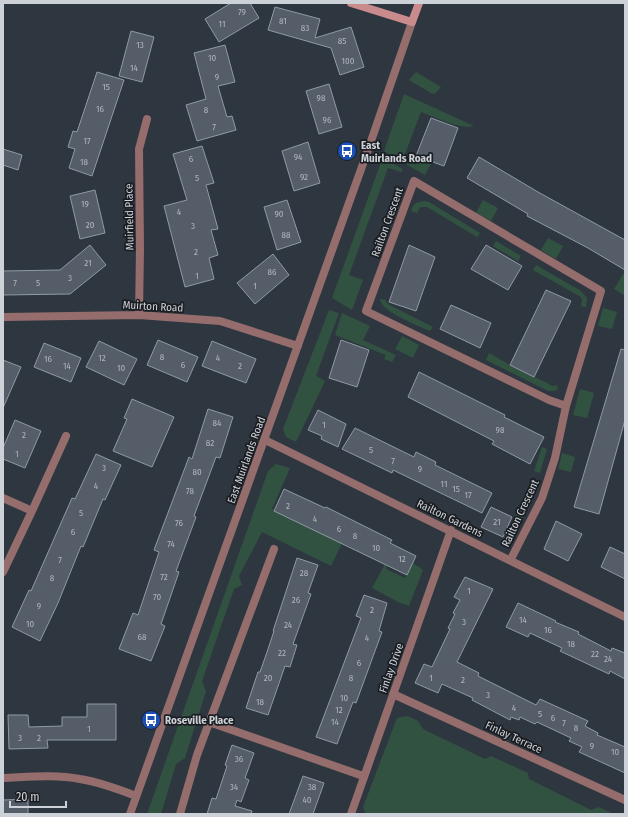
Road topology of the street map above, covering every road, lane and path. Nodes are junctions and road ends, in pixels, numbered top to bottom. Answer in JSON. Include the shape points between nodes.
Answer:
{"nodes":[{"id":1,"x":351,"y":3,"type":"edge"},
{"id":2,"x":420,"y":3,"type":"edge"},
{"id":3,"x":412,"y":22,"type":"junction"},
{"id":4,"x":147,"y":119,"type":"dead end"},
{"id":5,"x":139,"y":315,"type":"junction"},
{"id":6,"x":3,"y":317,"type":"edge"},
{"id":7,"x":298,"y":346,"type":"junction"},
{"id":8,"x":566,"y":406,"type":"junction"},
{"id":9,"x":66,"y":436,"type":"dead end"},
{"id":10,"x":265,"y":440,"type":"junction"},
{"id":11,"x":3,"y":498,"type":"edge"},
{"id":12,"x":32,"y":511,"type":"junction"},
{"id":13,"x":451,"y":530,"type":"junction"},
{"id":14,"x":274,"y":549,"type":"dead end"},
{"id":15,"x":510,"y":559,"type":"junction"},
{"id":16,"x":3,"y":572,"type":"edge"},
{"id":17,"x":625,"y":616,"type":"edge"},
{"id":18,"x":393,"y":694,"type":"junction"},
{"id":19,"x":209,"y":722,"type":"junction"},
{"id":20,"x":363,"y":776,"type":"junction"},
{"id":21,"x":3,"y":778,"type":"edge"},
{"id":22,"x":136,"y":796,"type":"junction"},
{"id":23,"x":625,"y":800,"type":"edge"},
{"id":24,"x":130,"y":814,"type":"edge"},
{"id":25,"x":180,"y":814,"type":"edge"},
{"id":26,"x":351,"y":814,"type":"edge"}],
"edges":[{"from":1,"to":3,"type":"main road"},
{"from":2,"to":3,"type":"main road"},
{"from":3,"to":7,"type":"street","name":"East Muirlands Road"},
{"from":4,"to":5,"type":"street","name":"Muirfield Place","via":[[139,150]]},
{"from":5,"to":6,"type":"street","name":"Muirton Road"},
{"from":5,"to":7,"type":"street","name":"Muirton Road","via":[[220,321]]},
{"from":7,"to":10,"type":"street","name":"East Muirlands Road"},
{"from":8,"to":8,"type":"street","name":"Railton Crescent","via":[[366,311],[414,181],[601,291]]},
{"from":8,"to":15,"type":"street","name":"Railton Crescent","via":[[555,458],[542,498]]},
{"from":9,"to":12,"type":"street"},
{"from":10,"to":13,"type":"street","name":"Railton Gardens"},
{"from":10,"to":22,"type":"street","name":"East Muirlands Road"},
{"from":11,"to":12,"type":"street"},
{"from":12,"to":16,"type":"street"},
{"from":13,"to":15,"type":"street","name":"Railton Gardens"},
{"from":13,"to":18,"type":"street","name":"Finlay Drive"},
{"from":14,"to":19,"type":"street"},
{"from":15,"to":17,"type":"street","name":"Railton Gardens"},
{"from":18,"to":20,"type":"street","name":"Finlay Drive"},
{"from":18,"to":23,"type":"street","name":"Finlay Terrace"},
{"from":19,"to":20,"type":"street"},
{"from":19,"to":25,"type":"street"},
{"from":20,"to":26,"type":"street","name":"Finlay Drive"},
{"from":21,"to":22,"type":"street","via":[[79,778]]},
{"from":22,"to":24,"type":"street","name":"East Muirlands Road"}]}
